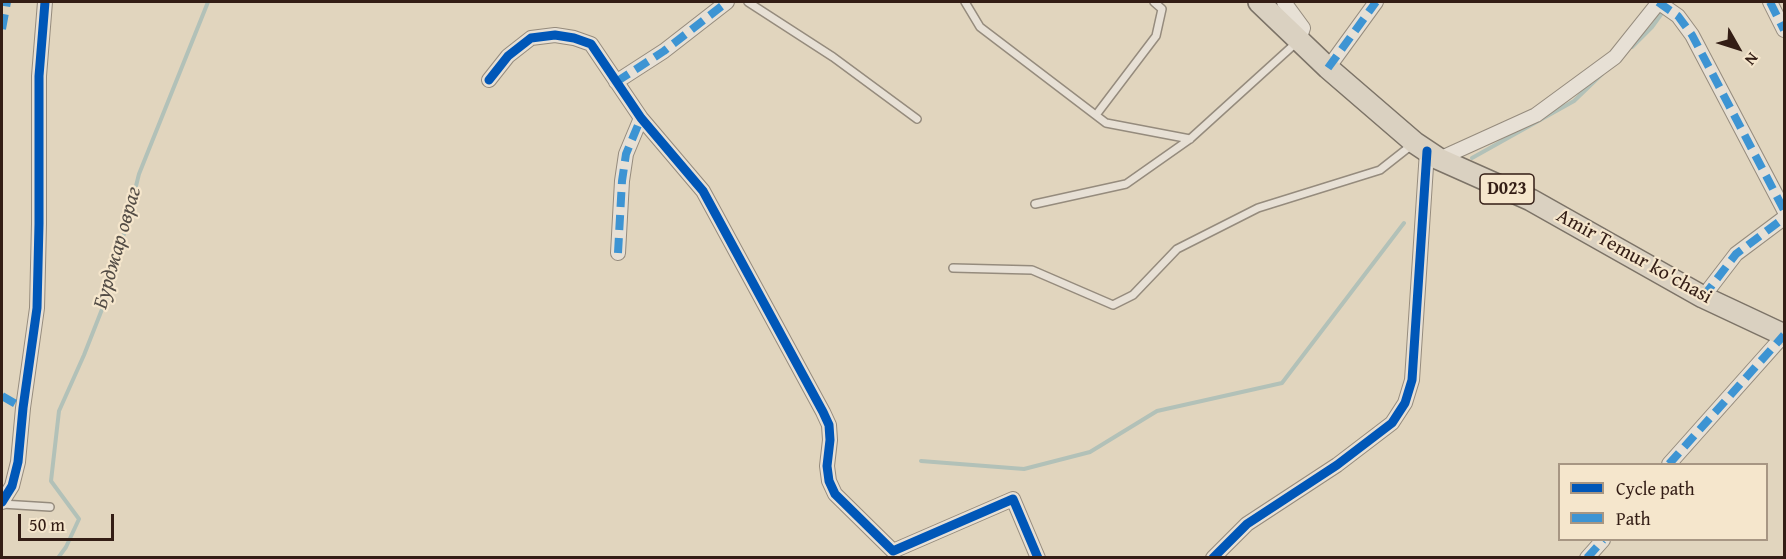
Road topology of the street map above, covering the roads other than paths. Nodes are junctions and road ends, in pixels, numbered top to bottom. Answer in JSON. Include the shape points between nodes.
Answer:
{"nodes":[{"id":1,"x":45,"y":2,"type":"edge"},
{"id":2,"x":727,"y":2,"type":"edge"},
{"id":3,"x":748,"y":2,"type":"edge"},
{"id":4,"x":965,"y":2,"type":"edge"},
{"id":5,"x":1154,"y":2,"type":"edge"},
{"id":6,"x":1259,"y":2,"type":"edge"},
{"id":7,"x":1284,"y":2,"type":"edge"},
{"id":8,"x":1376,"y":2,"type":"edge"},
{"id":9,"x":1770,"y":2,"type":"edge"},
{"id":10,"x":1662,"y":5,"type":"edge"},
{"id":11,"x":1785,"y":30,"type":"edge"},
{"id":12,"x":1299,"y":40,"type":"junction"},
{"id":13,"x":1328,"y":68,"type":"junction"},
{"id":14,"x":489,"y":80,"type":"dead end"},
{"id":15,"x":616,"y":82,"type":"junction"},
{"id":16,"x":1096,"y":116,"type":"junction"},
{"id":17,"x":641,"y":118,"type":"junction"},
{"id":18,"x":917,"y":119,"type":"dead end"},
{"id":19,"x":1190,"y":139,"type":"junction"},
{"id":20,"x":1427,"y":151,"type":"junction"},
{"id":21,"x":1035,"y":204,"type":"dead end"},
{"id":22,"x":1785,"y":210,"type":"edge"},
{"id":23,"x":1785,"y":218,"type":"edge"},
{"id":24,"x":618,"y":253,"type":"dead end"},
{"id":25,"x":953,"y":268,"type":"dead end"},
{"id":26,"x":1703,"y":297,"type":"junction"},
{"id":27,"x":1785,"y":335,"type":"edge"},
{"id":28,"x":1671,"y":463,"type":"edge"},
{"id":29,"x":2,"y":503,"type":"edge"},
{"id":30,"x":50,"y":507,"type":"dead end"},
{"id":31,"x":1602,"y":541,"type":"edge"},
{"id":32,"x":1038,"y":558,"type":"edge"},
{"id":33,"x":1213,"y":558,"type":"edge"},
{"id":34,"x":1587,"y":558,"type":"edge"}],
"edges":[{"from":1,"to":29,"type":"street","via":[[39,76],[37,308],[18,462],[12,486]]},
{"from":2,"to":15,"type":"street"},
{"from":3,"to":18,"type":"lane","via":[[833,57]]},
{"from":4,"to":16,"type":"lane","via":[[980,27]]},
{"from":5,"to":16,"type":"lane","via":[[1162,9],[1156,36]]},
{"from":6,"to":12,"type":"main road","name":"Amir Temur ko'chasi","number":"D023"},
{"from":7,"to":12,"type":"street","via":[[1303,28]]},
{"from":8,"to":13,"type":"street"},
{"from":9,"to":11,"type":"street"},
{"from":10,"to":20,"type":"street","via":[[1615,57],[1536,115]]},
{"from":10,"to":22,"type":"street","via":[[1682,20],[1692,35]]},
{"from":12,"to":13,"type":"main road","name":"Amir Temur ko'chasi","number":"D023"},
{"from":12,"to":19,"type":"lane"},
{"from":13,"to":20,"type":"main road","name":"Amir Temur ko'chasi","number":"D023"},
{"from":14,"to":15,"type":"street","via":[[508,56],[531,38],[555,35],[591,44]]},
{"from":15,"to":17,"type":"street"},
{"from":16,"to":19,"type":"lane","via":[[1106,123]]},
{"from":17,"to":24,"type":"street","via":[[626,154]]},
{"from":17,"to":32,"type":"street","via":[[703,192],[823,412],[829,425],[827,466],[835,494],[893,552],[1013,499]]},
{"from":19,"to":21,"type":"lane","via":[[1126,184]]},
{"from":20,"to":25,"type":"lane","via":[[1258,208],[1177,249],[1133,295],[1113,304],[1032,270]]},
{"from":20,"to":26,"type":"main road","name":"Amir Temur ko'chasi","number":"D023","via":[[1531,200]]},
{"from":20,"to":33,"type":"street","via":[[1412,380],[1405,403],[1392,423],[1337,465],[1247,524]]},
{"from":23,"to":26,"type":"street","via":[[1736,254]]},
{"from":26,"to":27,"type":"main road","name":"Amir Temur ko'chasi","number":"D023"},
{"from":27,"to":28,"type":"street"},
{"from":29,"to":30,"type":"lane"},
{"from":31,"to":34,"type":"street"}]}
